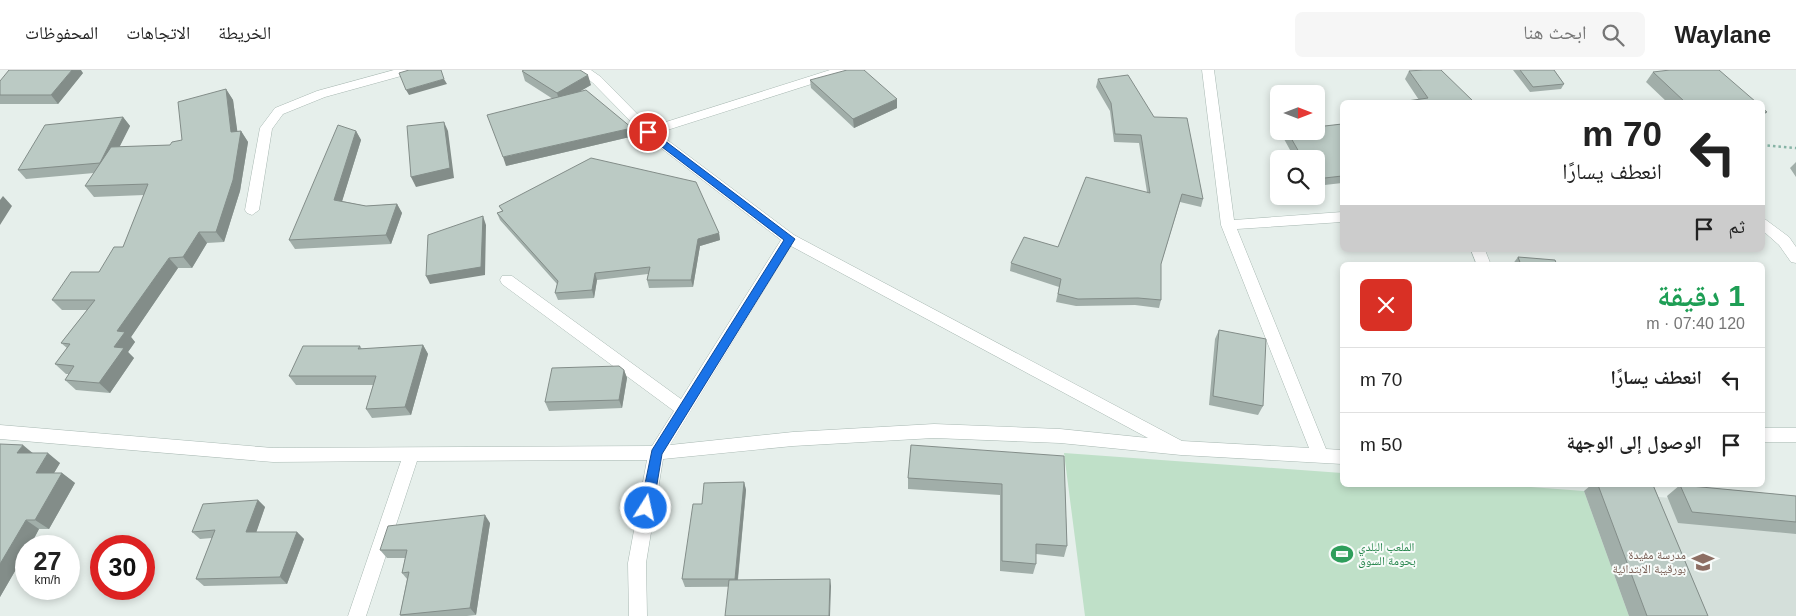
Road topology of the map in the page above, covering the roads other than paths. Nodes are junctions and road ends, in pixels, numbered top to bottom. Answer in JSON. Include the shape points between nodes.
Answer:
{"nodes":[{"id":1,"x":408,"y":70,"type":"edge"},
{"id":2,"x":583,"y":70,"type":"edge"},
{"id":3,"x":842,"y":70,"type":"edge"},
{"id":4,"x":1208,"y":70,"type":"edge"},
{"id":5,"x":648,"y":132,"type":"junction"},
{"id":6,"x":252,"y":210,"type":"dead end"},
{"id":7,"x":1340,"y":217,"type":"edge"},
{"id":8,"x":1765,"y":224,"type":"edge"},
{"id":9,"x":1228,"y":225,"type":"junction"},
{"id":10,"x":790,"y":239,"type":"junction"},
{"id":11,"x":1796,"y":258,"type":"edge"},
{"id":12,"x":507,"y":280,"type":"dead end"},
{"id":13,"x":683,"y":409,"type":"junction"},
{"id":14,"x":0,"y":432,"type":"edge"},
{"id":15,"x":1765,"y":435,"type":"edge"},
{"id":16,"x":1796,"y":435,"type":"edge"},
{"id":17,"x":1181,"y":448,"type":"junction"},
{"id":18,"x":656,"y":453,"type":"junction"},
{"id":19,"x":411,"y":455,"type":"junction"},
{"id":20,"x":1320,"y":455,"type":"junction"},
{"id":21,"x":1340,"y":457,"type":"edge"},
{"id":22,"x":357,"y":616,"type":"edge"},
{"id":23,"x":638,"y":616,"type":"edge"}],
"edges":[{"from":1,"to":6,"type":"street","via":[[321,94],[280,111],[266,128]]},
{"from":2,"to":5,"type":"street"},
{"from":3,"to":5,"type":"street"},
{"from":4,"to":9,"type":"street"},
{"from":5,"to":10,"type":"street"},
{"from":7,"to":9,"type":"street"},
{"from":8,"to":11,"type":"street","via":[[1784,240]]},
{"from":9,"to":20,"type":"street"},
{"from":10,"to":13,"type":"street"},
{"from":10,"to":17,"type":"street"},
{"from":12,"to":13,"type":"street"},
{"from":13,"to":18,"type":"street"},
{"from":14,"to":19,"type":"street","via":[[273,455]]},
{"from":15,"to":16,"type":"street"},
{"from":17,"to":18,"type":"street","via":[[1060,436],[934,431],[793,439]]},
{"from":17,"to":20,"type":"street"},
{"from":18,"to":19,"type":"street"},
{"from":18,"to":23,"type":"street","via":[[637,563]]},
{"from":19,"to":22,"type":"street"},
{"from":20,"to":21,"type":"street"}]}
